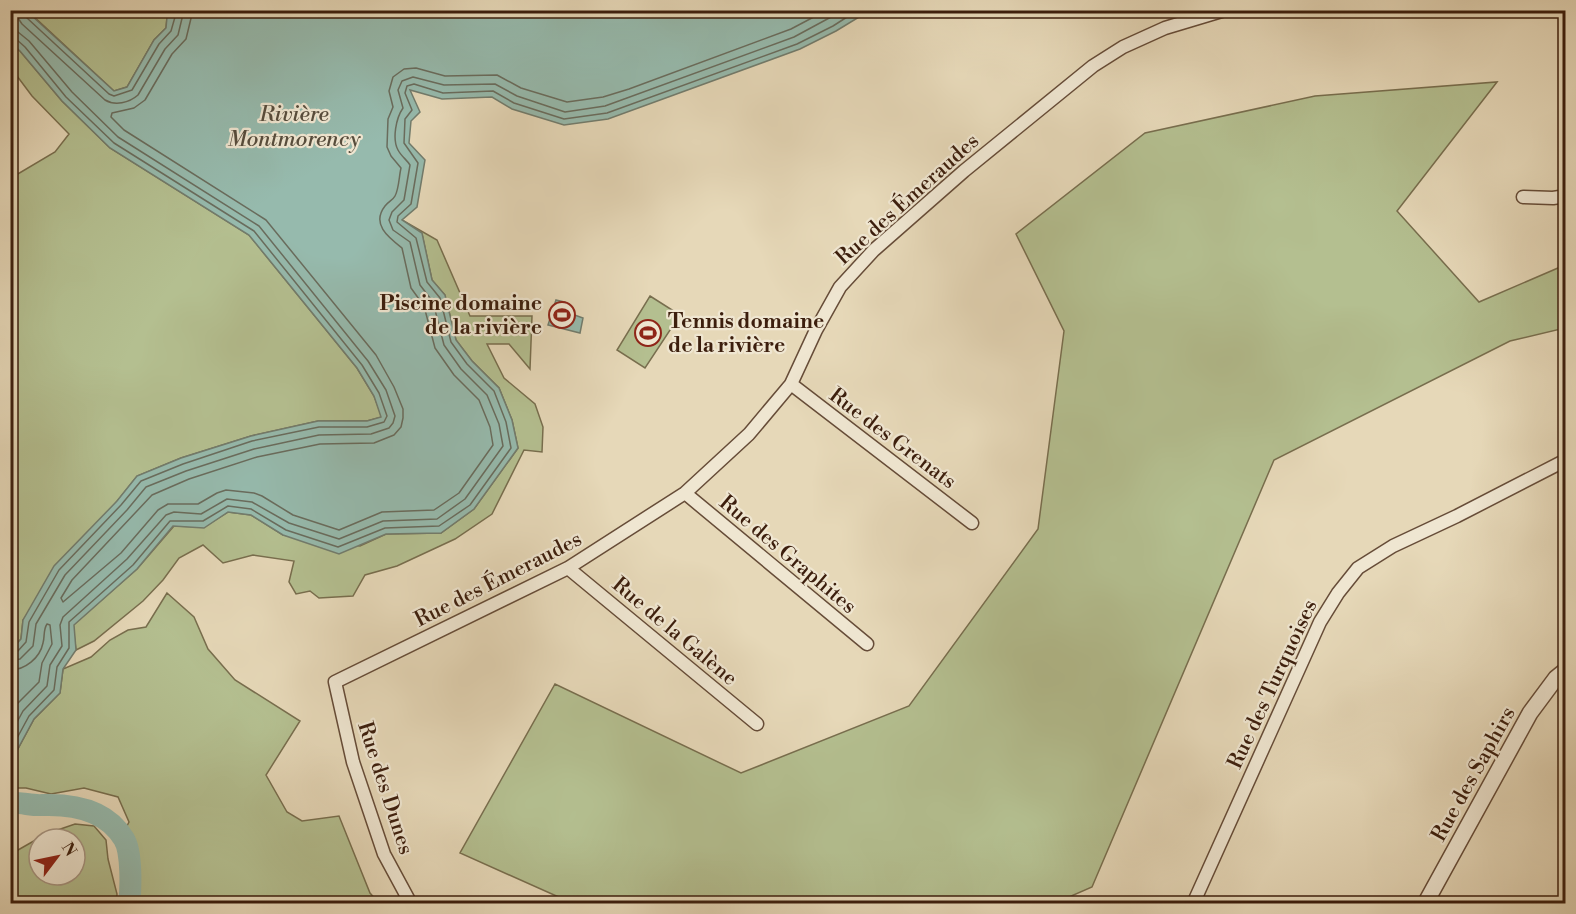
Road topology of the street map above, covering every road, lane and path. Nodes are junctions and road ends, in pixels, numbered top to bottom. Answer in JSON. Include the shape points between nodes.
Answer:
{"nodes":[{"id":1,"x":1225,"y":10,"type":"edge"},
{"id":2,"x":1566,"y":196,"type":"edge"},
{"id":3,"x":1523,"y":197,"type":"dead end"},
{"id":4,"x":790,"y":384,"type":"junction"},
{"id":5,"x":1566,"y":460,"type":"edge"},
{"id":6,"x":685,"y":493,"type":"junction"},
{"id":7,"x":972,"y":523,"type":"dead end"},
{"id":8,"x":568,"y":568,"type":"junction"},
{"id":9,"x":867,"y":644,"type":"dead end"},
{"id":10,"x":1566,"y":670,"type":"edge"},
{"id":11,"x":335,"y":682,"type":"joint"},
{"id":12,"x":756,"y":724,"type":"dead end"},
{"id":13,"x":411,"y":903,"type":"edge"},
{"id":14,"x":1193,"y":903,"type":"edge"},
{"id":15,"x":1425,"y":903,"type":"edge"}],
"edges":[{"from":1,"to":4,"type":"street","name":"Rue des Émeraudes","via":[[1165,28],[1123,47],[1093,66],[964,171],[874,250],[840,287]]},
{"from":2,"to":3,"type":"street"},
{"from":4,"to":6,"type":"street","name":"Rue des Émeraudes","via":[[749,434]]},
{"from":4,"to":7,"type":"street","name":"Rue des Grenats"},
{"from":5,"to":14,"type":"street","name":"Rue des Turquoises","via":[[1393,546],[1358,568],[1344,584],[1320,621]]},
{"from":6,"to":8,"type":"street","name":"Rue des Émeraudes"},
{"from":6,"to":9,"type":"street","name":"Rue des Graphites"},
{"from":8,"to":11,"type":"street","name":"Rue des Émeraudes"},
{"from":8,"to":12,"type":"street","name":"Rue de la Galène"},
{"from":10,"to":15,"type":"street","name":"Rue des Saphirs","via":[[1530,713]]},
{"from":11,"to":13,"type":"street","name":"Rue des Dunes","via":[[353,762],[384,854]]}]}
